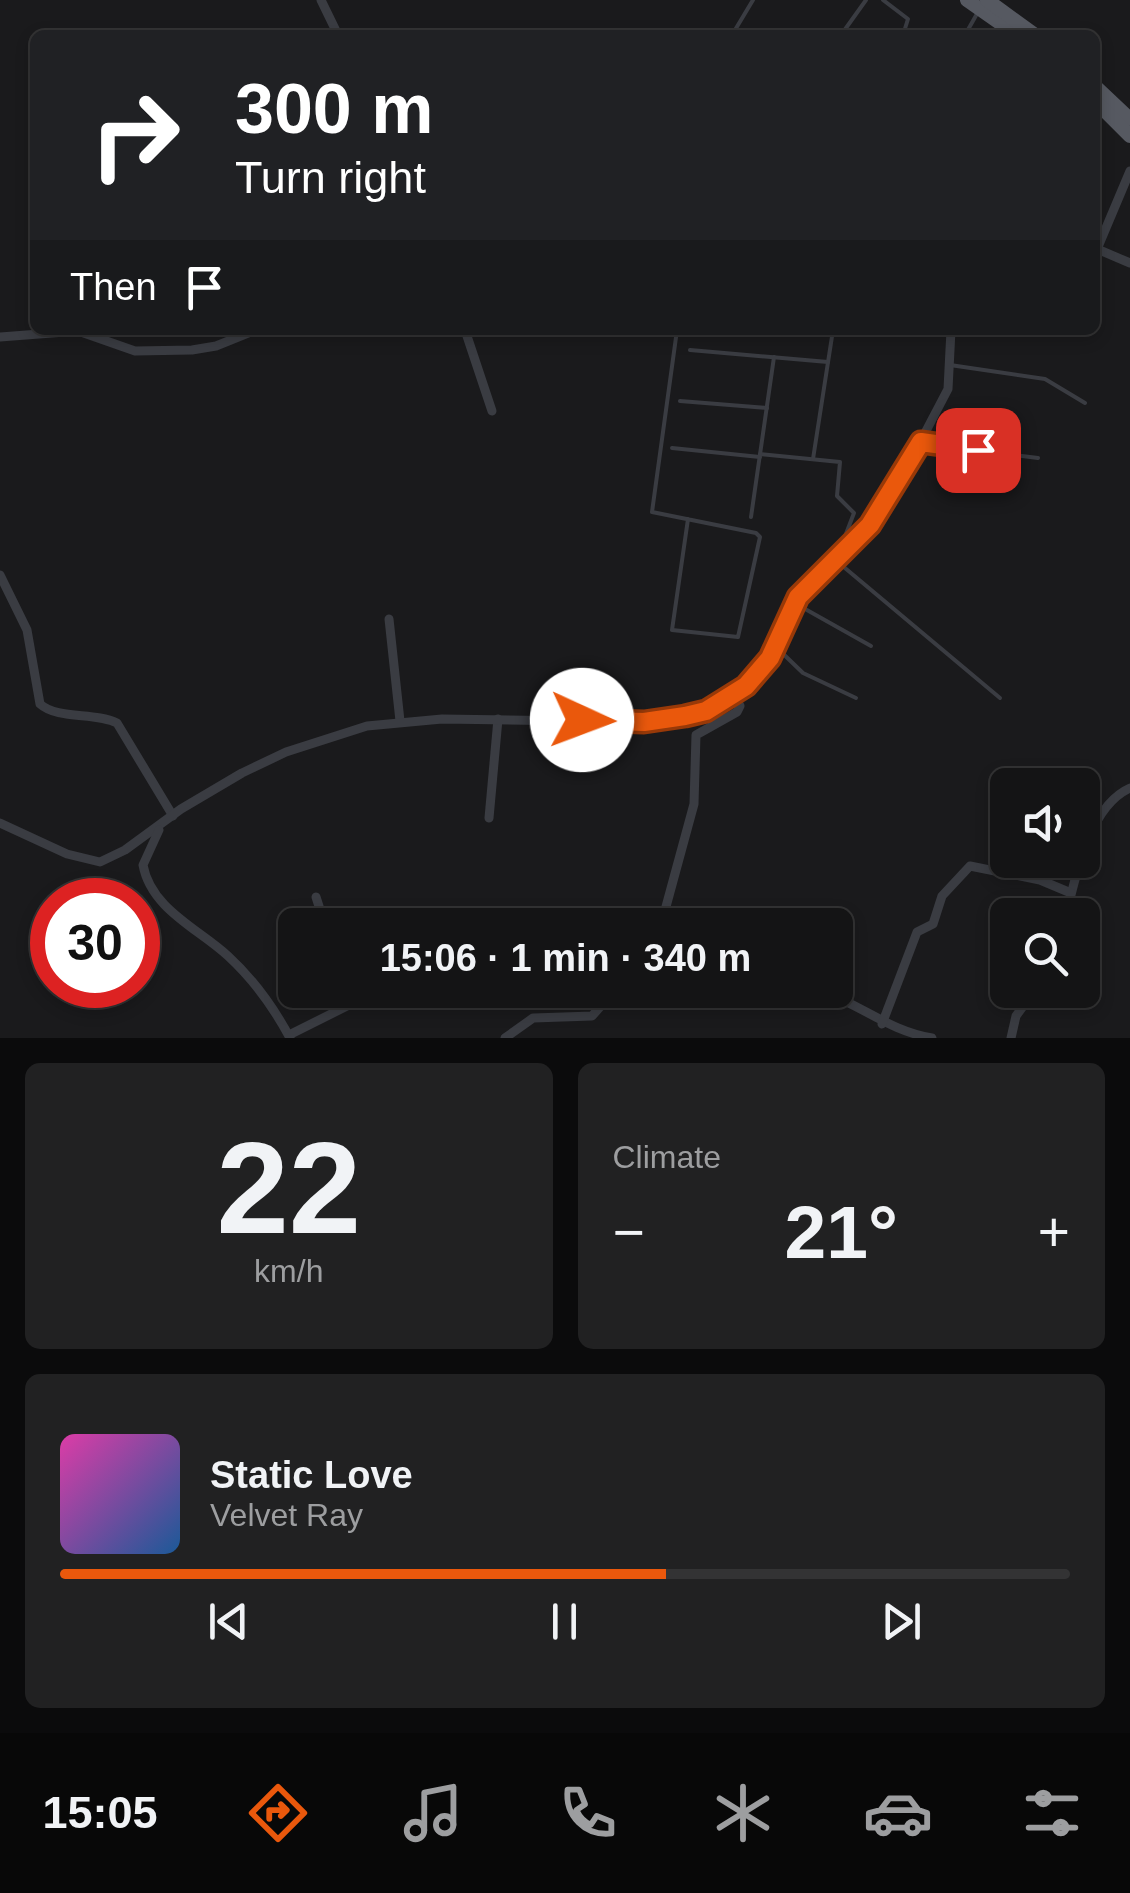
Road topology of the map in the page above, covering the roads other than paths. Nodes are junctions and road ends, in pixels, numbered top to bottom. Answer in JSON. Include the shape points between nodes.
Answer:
{"nodes":[{"id":1,"x":321,"y":0,"type":"edge"},
{"id":2,"x":752,"y":0,"type":"edge"},
{"id":3,"x":866,"y":0,"type":"edge"},
{"id":4,"x":884,"y":0,"type":"edge"},
{"id":5,"x":978,"y":3,"type":"edge"},
{"id":6,"x":336,"y":30,"type":"edge"},
{"id":7,"x":735,"y":30,"type":"edge"},
{"id":8,"x":845,"y":30,"type":"edge"},
{"id":9,"x":905,"y":30,"type":"edge"},
{"id":10,"x":967,"y":30,"type":"edge"},
{"id":11,"x":1011,"y":30,"type":"edge"},
{"id":12,"x":1026,"y":30,"type":"edge"},
{"id":13,"x":1100,"y":91,"type":"edge"},
{"id":14,"x":1100,"y":106,"type":"edge"},
{"id":15,"x":1130,"y":120,"type":"edge"},
{"id":16,"x":1130,"y":136,"type":"edge"},
{"id":17,"x":1130,"y":171,"type":"edge"},
{"id":18,"x":1100,"y":242,"type":"edge"},
{"id":19,"x":1100,"y":253,"type":"edge"},
{"id":20,"x":1130,"y":263,"type":"edge"},
{"id":21,"x":30,"y":335,"type":"edge"},
{"id":22,"x":89,"y":335,"type":"edge"},
{"id":23,"x":244,"y":335,"type":"edge"},
{"id":24,"x":466,"y":335,"type":"edge"},
{"id":25,"x":676,"y":335,"type":"edge"},
{"id":26,"x":832,"y":335,"type":"edge"},
{"id":27,"x":951,"y":335,"type":"edge"},
{"id":28,"x":0,"y":337,"type":"edge"},
{"id":29,"x":690,"y":350,"type":"dead end"},
{"id":30,"x":774,"y":357,"type":"junction"},
{"id":31,"x":828,"y":362,"type":"junction"},
{"id":32,"x":950,"y":365,"type":"junction"},
{"id":33,"x":680,"y":401,"type":"dead end"},
{"id":34,"x":1085,"y":403,"type":"dead end"},
{"id":35,"x":766,"y":408,"type":"junction"},
{"id":36,"x":492,"y":411,"type":"dead end"},
{"id":37,"x":921,"y":442,"type":"junction"},
{"id":38,"x":672,"y":448,"type":"dead end"},
{"id":39,"x":760,"y":455,"type":"junction"},
{"id":40,"x":1038,"y":458,"type":"dead end"},
{"id":41,"x":812,"y":460,"type":"junction"},
{"id":42,"x":751,"y":517,"type":"dead end"},
{"id":43,"x":688,"y":519,"type":"junction"},
{"id":44,"x":850,"y":548,"type":"junction"},
{"id":45,"x":836,"y":560,"type":"junction"},
{"id":46,"x":0,"y":575,"type":"edge"},
{"id":47,"x":794,"y":602,"type":"junction"},
{"id":48,"x":389,"y":618,"type":"dead end"},
{"id":49,"x":775,"y":646,"type":"junction"},
{"id":50,"x":871,"y":646,"type":"dead end"},
{"id":51,"x":734,"y":694,"type":"junction"},
{"id":52,"x":856,"y":698,"type":"dead end"},
{"id":53,"x":1000,"y":698,"type":"dead end"},
{"id":54,"x":498,"y":720,"type":"junction"},
{"id":55,"x":400,"y":721,"type":"junction"},
{"id":56,"x":1130,"y":788,"type":"edge"},
{"id":57,"x":172,"y":816,"type":"junction"},
{"id":58,"x":490,"y":818,"type":"dead end"},
{"id":59,"x":0,"y":823,"type":"edge"},
{"id":60,"x":160,"y":828,"type":"junction"},
{"id":61,"x":1070,"y":893,"type":"junction"},
{"id":62,"x":316,"y":898,"type":"dead end"},
{"id":63,"x":1069,"y":898,"type":"edge"},
{"id":64,"x":319,"y":908,"type":"edge"},
{"id":65,"x":666,"y":908,"type":"edge"},
{"id":66,"x":853,"y":1007,"type":"edge"},
{"id":67,"x":343,"y":1008,"type":"edge"},
{"id":68,"x":599,"y":1008,"type":"edge"},
{"id":69,"x":1022,"y":1008,"type":"edge"},
{"id":70,"x":882,"y":1024,"type":"junction"},
{"id":71,"x":891,"y":1034,"type":"edge"},
{"id":72,"x":290,"y":1037,"type":"edge"},
{"id":73,"x":505,"y":1038,"type":"edge"},
{"id":74,"x":932,"y":1038,"type":"edge"},
{"id":75,"x":1011,"y":1038,"type":"edge"}],
"edges":[{"from":1,"to":6,"type":"street"},
{"from":2,"to":7,"type":"lane"},
{"from":3,"to":8,"type":"lane"},
{"from":4,"to":9,"type":"lane","via":[[908,20]]},
{"from":5,"to":10,"type":"lane"},
{"from":5,"to":11,"type":"main road"},
{"from":5,"to":12,"type":"main road"},
{"from":13,"to":15,"type":"main road"},
{"from":14,"to":16,"type":"main road"},
{"from":17,"to":18,"type":"street"},
{"from":19,"to":20,"type":"street"},
{"from":21,"to":28,"type":"street"},
{"from":22,"to":23,"type":"street","via":[[135,351],[192,350]]},
{"from":24,"to":36,"type":"street"},
{"from":25,"to":43,"type":"lane","via":[[652,512]]},
{"from":26,"to":31,"type":"lane"},
{"from":27,"to":32,"type":"street"},
{"from":29,"to":30,"type":"lane"},
{"from":30,"to":31,"type":"lane"},
{"from":30,"to":35,"type":"lane"},
{"from":31,"to":41,"type":"lane"},
{"from":32,"to":34,"type":"lane","via":[[1046,380]]},
{"from":32,"to":37,"type":"street","via":[[948,389]]},
{"from":33,"to":35,"type":"lane"},
{"from":35,"to":39,"type":"lane"},
{"from":37,"to":40,"type":"lane"},
{"from":37,"to":44,"type":"street","via":[[894,492]]},
{"from":38,"to":39,"type":"lane"},
{"from":39,"to":41,"type":"lane"},
{"from":39,"to":42,"type":"lane"},
{"from":41,"to":44,"type":"lane","via":[[840,462],[837,496],[854,512],[844,539]]},
{"from":43,"to":43,"type":"lane","via":[[760,537],[738,637],[672,630]]},
{"from":44,"to":45,"type":"street"},
{"from":45,"to":47,"type":"street"},
{"from":45,"to":53,"type":"lane"},
{"from":46,"to":57,"type":"street","via":[[27,630],[40,704],[117,723]]},
{"from":47,"to":49,"type":"street"},
{"from":47,"to":50,"type":"lane"},
{"from":48,"to":55,"type":"street"},
{"from":49,"to":51,"type":"street","via":[[764,668]]},
{"from":49,"to":52,"type":"lane","via":[[803,673]]},
{"from":51,"to":54,"type":"street","via":[[706,711],[664,720]]},
{"from":51,"to":65,"type":"street","via":[[737,712],[696,735],[694,804]]},
{"from":54,"to":55,"type":"street"},
{"from":54,"to":58,"type":"street"},
{"from":55,"to":57,"type":"street","via":[[286,752]]},
{"from":56,"to":61,"type":"street","via":[[1102,814]]},
{"from":57,"to":60,"type":"street"},
{"from":59,"to":60,"type":"street","via":[[100,862]]},
{"from":60,"to":72,"type":"street","via":[[143,866],[159,899],[229,956]]},
{"from":61,"to":63,"type":"street"},
{"from":61,"to":70,"type":"street","via":[[970,866],[942,896],[934,924],[917,932]]},
{"from":62,"to":64,"type":"street"},
{"from":66,"to":70,"type":"street"},
{"from":67,"to":72,"type":"street"},
{"from":68,"to":73,"type":"street","via":[[592,1016],[534,1018]]},
{"from":69,"to":75,"type":"street"},
{"from":70,"to":71,"type":"street"},
{"from":71,"to":74,"type":"street"}]}
